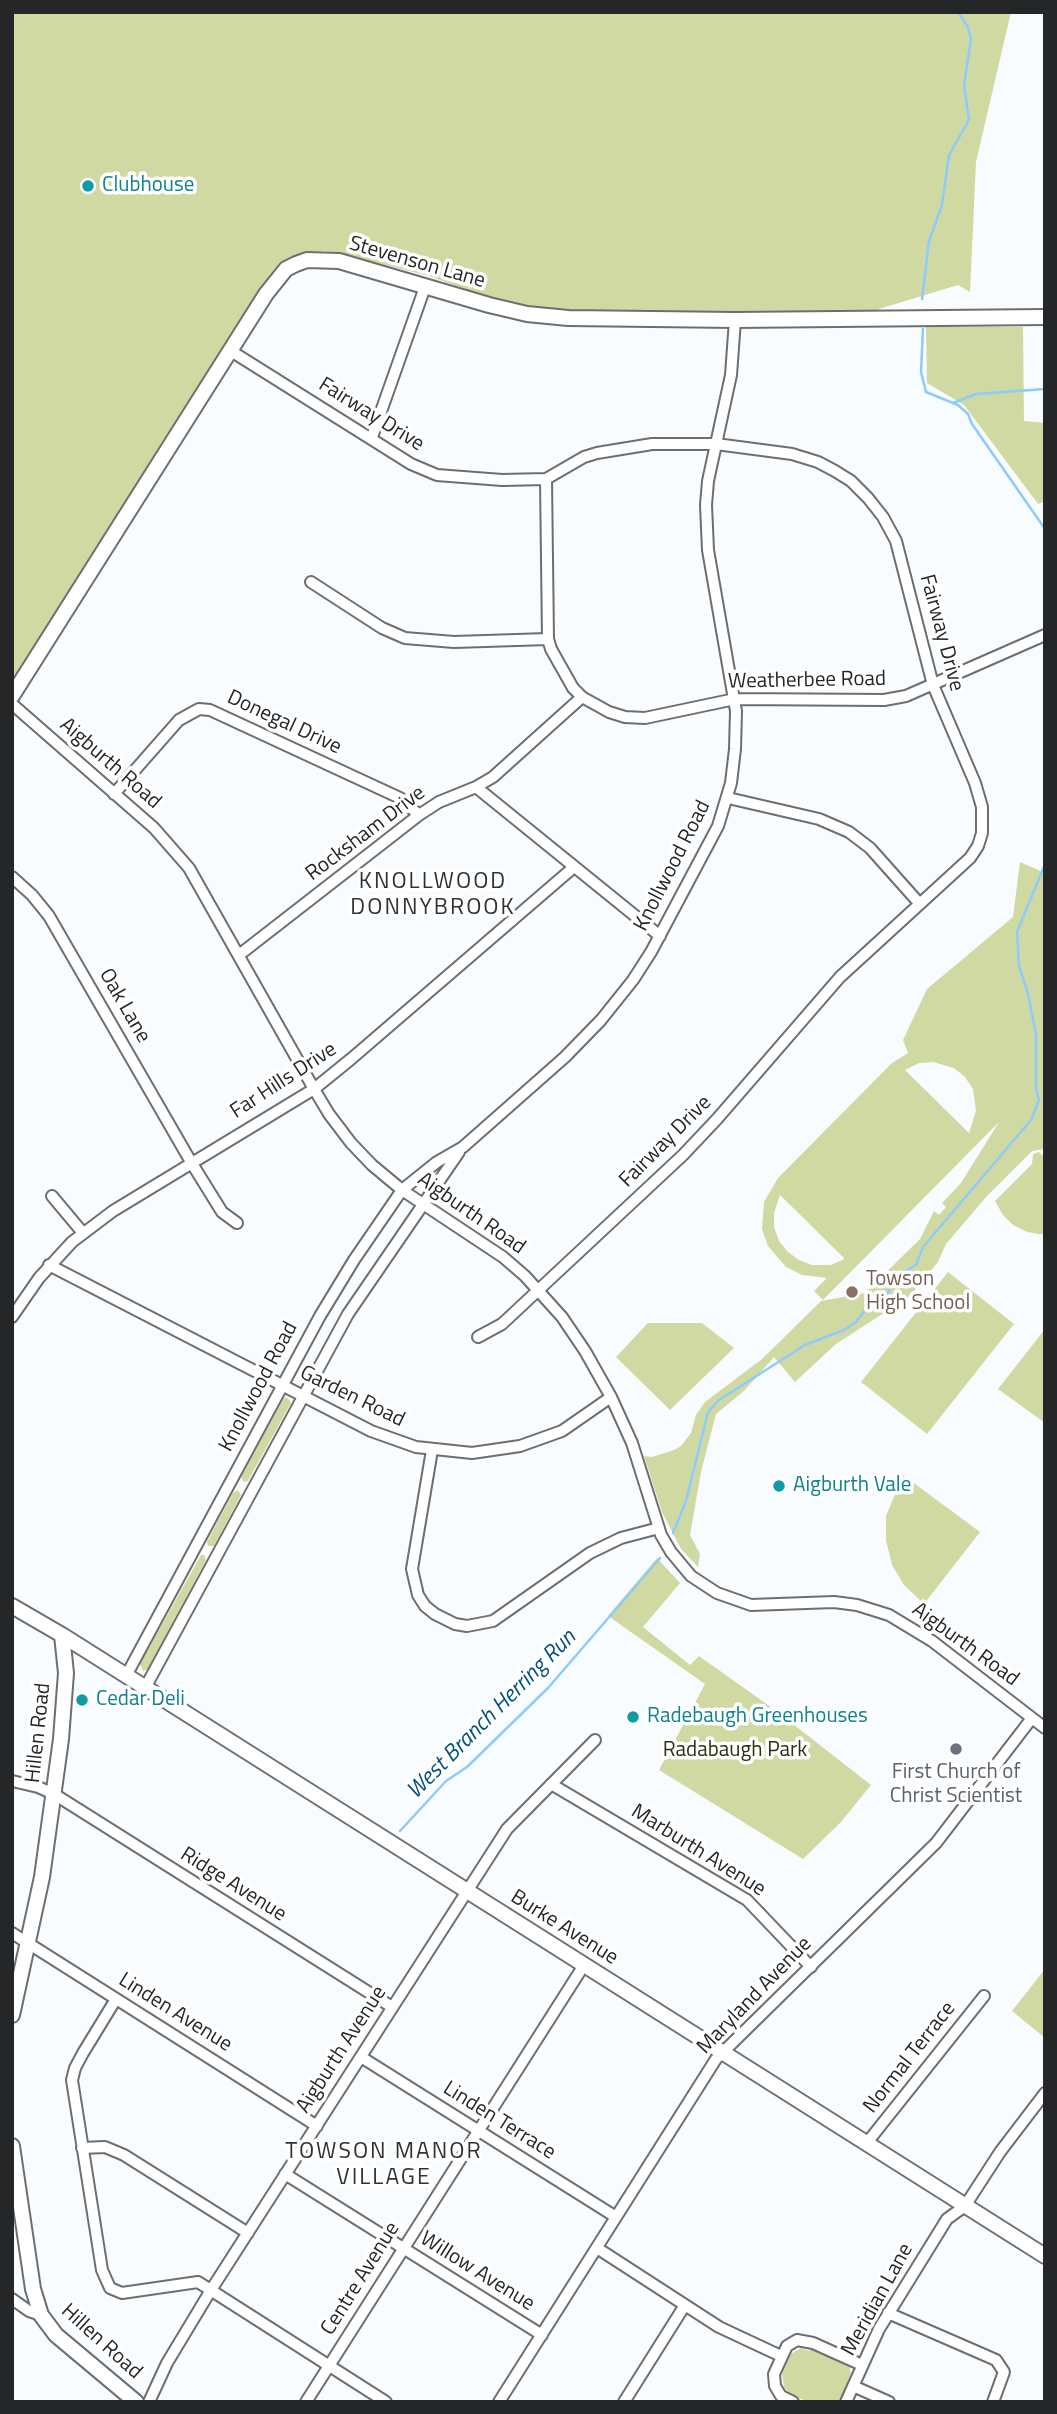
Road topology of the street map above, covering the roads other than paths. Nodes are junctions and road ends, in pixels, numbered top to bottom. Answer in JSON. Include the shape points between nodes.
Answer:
{"nodes":[{"id":1,"x":425,"y":287,"type":"junction"},
{"id":2,"x":1045,"y":317,"type":"edge"},
{"id":3,"x":735,"y":320,"type":"junction"},
{"id":4,"x":231,"y":351,"type":"junction"},
{"id":5,"x":372,"y":438,"type":"junction"},
{"id":6,"x":716,"y":444,"type":"junction"},
{"id":7,"x":546,"y":479,"type":"junction"},
{"id":8,"x":311,"y":582,"type":"dead end"},
{"id":9,"x":1045,"y":635,"type":"edge"},
{"id":10,"x":548,"y":639,"type":"junction"},
{"id":11,"x":933,"y":685,"type":"junction"},
{"id":12,"x":12,"y":696,"type":"edge"},
{"id":13,"x":582,"y":697,"type":"junction"},
{"id":14,"x":735,"y":699,"type":"junction"},
{"id":15,"x":12,"y":704,"type":"edge"},
{"id":16,"x":476,"y":787,"type":"junction"},
{"id":17,"x":114,"y":793,"type":"junction"},
{"id":18,"x":729,"y":798,"type":"junction"},
{"id":19,"x":419,"y":815,"type":"junction"},
{"id":20,"x":574,"y":867,"type":"junction"},
{"id":21,"x":12,"y":877,"type":"edge"},
{"id":22,"x":919,"y":903,"type":"junction"},
{"id":23,"x":660,"y":936,"type":"junction"},
{"id":24,"x":239,"y":955,"type":"junction"},
{"id":25,"x":314,"y":1088,"type":"junction"},
{"id":26,"x":463,"y":1147,"type":"junction"},
{"id":27,"x":191,"y":1162,"type":"junction"},
{"id":28,"x":402,"y":1190,"type":"junction"},
{"id":29,"x":52,"y":1196,"type":"dead end"},
{"id":30,"x":422,"y":1203,"type":"junction"},
{"id":31,"x":237,"y":1223,"type":"dead end"},
{"id":32,"x":83,"y":1233,"type":"junction"},
{"id":33,"x":49,"y":1265,"type":"junction"},
{"id":34,"x":538,"y":1290,"type":"junction"},
{"id":35,"x":12,"y":1317,"type":"edge"},
{"id":36,"x":478,"y":1337,"type":"dead end"},
{"id":37,"x":282,"y":1385,"type":"junction"},
{"id":38,"x":303,"y":1395,"type":"junction"},
{"id":39,"x":611,"y":1397,"type":"junction"},
{"id":40,"x":432,"y":1450,"type":"junction"},
{"id":41,"x":659,"y":1528,"type":"junction"},
{"id":42,"x":12,"y":1606,"type":"edge"},
{"id":43,"x":62,"y":1635,"type":"junction"},
{"id":44,"x":127,"y":1676,"type":"junction"},
{"id":45,"x":145,"y":1688,"type":"junction"},
{"id":46,"x":1032,"y":1718,"type":"junction"},
{"id":47,"x":1045,"y":1728,"type":"edge"},
{"id":48,"x":595,"y":1740,"type":"dead end"},
{"id":49,"x":12,"y":1781,"type":"edge"},
{"id":50,"x":551,"y":1784,"type":"junction"},
{"id":51,"x":54,"y":1794,"type":"junction"},
{"id":52,"x":467,"y":1891,"type":"junction"},
{"id":53,"x":12,"y":1933,"type":"edge"},
{"id":54,"x":29,"y":1944,"type":"junction"},
{"id":55,"x":584,"y":1965,"type":"junction"},
{"id":56,"x":811,"y":1966,"type":"junction"},
{"id":57,"x":984,"y":1996,"type":"dead end"},
{"id":58,"x":116,"y":1999,"type":"junction"},
{"id":59,"x":393,"y":2007,"type":"junction"},
{"id":60,"x":12,"y":2015,"type":"edge"},
{"id":61,"x":723,"y":2053,"type":"junction"},
{"id":62,"x":361,"y":2057,"type":"junction"},
{"id":63,"x":1045,"y":2093,"type":"edge"},
{"id":64,"x":317,"y":2126,"type":"junction"},
{"id":65,"x":478,"y":2131,"type":"junction"},
{"id":66,"x":866,"y":2144,"type":"junction"},
{"id":67,"x":12,"y":2146,"type":"edge"},
{"id":68,"x":82,"y":2148,"type":"junction"},
{"id":69,"x":285,"y":2174,"type":"junction"},
{"id":70,"x":950,"y":2196,"type":"junction"},
{"id":71,"x":965,"y":2206,"type":"junction"},
{"id":72,"x":616,"y":2217,"type":"junction"},
{"id":73,"x":947,"y":2219,"type":"junction"},
{"id":74,"x":248,"y":2233,"type":"junction"},
{"id":75,"x":403,"y":2248,"type":"junction"},
{"id":76,"x":597,"y":2248,"type":"junction"},
{"id":77,"x":1045,"y":2256,"type":"edge"},
{"id":78,"x":211,"y":2290,"type":"junction"},
{"id":79,"x":12,"y":2299,"type":"edge"},
{"id":80,"x":685,"y":2305,"type":"junction"},
{"id":81,"x":888,"y":2313,"type":"junction"},
{"id":82,"x":41,"y":2315,"type":"junction"},
{"id":83,"x":542,"y":2335,"type":"junction"},
{"id":84,"x":781,"y":2356,"type":"junction"},
{"id":85,"x":329,"y":2365,"type":"junction"},
{"id":86,"x":862,"y":2365,"type":"junction"},
{"id":87,"x":853,"y":2386,"type":"junction"},
{"id":88,"x":136,"y":2402,"type":"edge"},
{"id":89,"x":149,"y":2402,"type":"edge"},
{"id":90,"x":306,"y":2402,"type":"edge"},
{"id":91,"x":386,"y":2402,"type":"edge"},
{"id":92,"x":499,"y":2402,"type":"edge"},
{"id":93,"x":624,"y":2402,"type":"edge"},
{"id":94,"x":793,"y":2402,"type":"edge"},
{"id":95,"x":846,"y":2402,"type":"edge"},
{"id":96,"x":890,"y":2402,"type":"edge"},
{"id":97,"x":993,"y":2402,"type":"edge"}],
"edges":[{"from":1,"to":3,"type":"street","name":"Stevenson Lane","via":[[548,316]]},
{"from":1,"to":4,"type":"street","name":"Stevenson Lane","via":[[339,261],[307,260],[276,279]]},
{"from":1,"to":5,"type":"street"},
{"from":2,"to":3,"type":"street","name":"Stevenson Lane"},
{"from":3,"to":6,"type":"street","name":"Knollwood Road","via":[[731,375]]},
{"from":4,"to":5,"type":"street","name":"Fairway Drive"},
{"from":4,"to":12,"type":"street","name":"Stevenson Lane"},
{"from":5,"to":7,"type":"street","name":"Fairway Drive","via":[[437,475]]},
{"from":6,"to":7,"type":"street","name":"Fairway Drive","via":[[652,444],[597,453]]},
{"from":6,"to":11,"type":"street","name":"Fairway Drive","via":[[817,462],[851,481],[869,498],[896,541]]},
{"from":6,"to":14,"type":"street","name":"Knollwood Road","via":[[707,491],[706,531]]},
{"from":7,"to":10,"type":"street","name":"Weatherbee Road"},
{"from":8,"to":10,"type":"street","via":[[405,638],[454,642]]},
{"from":9,"to":11,"type":"street","name":"Weatherbee Road"},
{"from":10,"to":13,"type":"street","name":"Weatherbee Road","via":[[563,673]]},
{"from":11,"to":14,"type":"street","name":"Weatherbee Road","via":[[884,700]]},
{"from":11,"to":22,"type":"street","name":"Fairway Drive","via":[[975,783],[984,819],[970,858]]},
{"from":13,"to":14,"type":"street","name":"Weatherbee Road","via":[[609,712],[635,718]]},
{"from":13,"to":16,"type":"street","name":"Rocksham Drive"},
{"from":14,"to":18,"type":"street","name":"Knollwood Road"},
{"from":15,"to":17,"type":"street","name":"Aigburth Road"},
{"from":16,"to":19,"type":"street","name":"Rocksham Drive"},
{"from":16,"to":20,"type":"street"},
{"from":17,"to":19,"type":"street","name":"Donegal Drive","via":[[179,720],[199,709],[210,710],[400,798]]},
{"from":17,"to":24,"type":"street","name":"Aigburth Road","via":[[189,867]]},
{"from":18,"to":22,"type":"street","via":[[819,819],[849,832]]},
{"from":18,"to":23,"type":"street","name":"Knollwood Road"},
{"from":19,"to":24,"type":"street","name":"Rocksham Drive"},
{"from":20,"to":23,"type":"street"},
{"from":20,"to":25,"type":"street","name":"Far Hills Drive"},
{"from":21,"to":27,"type":"street","name":"Oak Lane","via":[[49,916]]},
{"from":22,"to":34,"type":"street","name":"Fairway Drive","via":[[840,977],[683,1155]]},
{"from":23,"to":26,"type":"street","name":"Knollwood Road","via":[[632,980],[582,1040]]},
{"from":24,"to":25,"type":"street","name":"Aigburth Road"},
{"from":25,"to":27,"type":"street","name":"Far Hills Drive"},
{"from":25,"to":28,"type":"street","name":"Aigburth Road","via":[[351,1143]]},
{"from":26,"to":28,"type":"street","name":"Knollwood Road"},
{"from":26,"to":30,"type":"street","name":"Knollwood Road"},
{"from":27,"to":31,"type":"street","name":"Oak Lane","via":[[222,1212]]},
{"from":27,"to":32,"type":"street","name":"Far Hills Drive"},
{"from":28,"to":30,"type":"street","name":"Aigburth Road"},
{"from":28,"to":37,"type":"street","name":"Knollwood Road","via":[[335,1290]]},
{"from":29,"to":32,"type":"street"},
{"from":30,"to":34,"type":"street","name":"Aigburth Road","via":[[488,1246]]},
{"from":30,"to":38,"type":"street","name":"Knollwood Road","via":[[348,1314]]},
{"from":32,"to":33,"type":"street","name":"Far Hills Drive"},
{"from":33,"to":35,"type":"street","name":"Far Hills Drive"},
{"from":33,"to":37,"type":"street","name":"Garden Road"},
{"from":34,"to":36,"type":"street","name":"Fairway Drive","via":[[502,1324]]},
{"from":34,"to":39,"type":"street","name":"Aigburth Road","via":[[573,1333]]},
{"from":37,"to":38,"type":"street","name":"Garden Road"},
{"from":37,"to":44,"type":"street","name":"Knollwood Road"},
{"from":38,"to":40,"type":"street","name":"Garden Road","via":[[386,1438]]},
{"from":38,"to":45,"type":"street","name":"Knollwood Road"},
{"from":39,"to":40,"type":"street","name":"Garden Road","via":[[569,1427],[530,1444],[484,1452]]},
{"from":39,"to":41,"type":"street","name":"Aigburth Road","via":[[632,1443]]},
{"from":40,"to":41,"type":"street","via":[[412,1569],[425,1605],[455,1623],[467,1626],[493,1620],[590,1553],[621,1538]]},
{"from":41,"to":46,"type":"street","name":"Aigburth Road","via":[[684,1570],[717,1593],[751,1605],[834,1602],[878,1611],[926,1637]]},
{"from":42,"to":43,"type":"street"},
{"from":43,"to":44,"type":"street","name":"Burke Avenue"},
{"from":43,"to":51,"type":"street","name":"Hillen Road","via":[[66,1695]]},
{"from":44,"to":45,"type":"street","name":"Burke Avenue"},
{"from":45,"to":52,"type":"street","name":"Burke Avenue"},
{"from":46,"to":47,"type":"street","name":"Aigburth Road"},
{"from":46,"to":56,"type":"street","name":"Maryland Avenue","via":[[936,1843]]},
{"from":48,"to":50,"type":"street","name":"Aigburth Avenue"},
{"from":49,"to":51,"type":"street","name":"Ridge Avenue"},
{"from":50,"to":52,"type":"street","name":"Aigburth Avenue","via":[[507,1829]]},
{"from":50,"to":56,"type":"street","name":"Marburth Avenue","via":[[747,1900]]},
{"from":51,"to":54,"type":"street","name":"Hillen Road"},
{"from":51,"to":59,"type":"street","name":"Ridge Avenue"},
{"from":52,"to":55,"type":"street","name":"Burke Avenue"},
{"from":52,"to":59,"type":"street","name":"Aigburth Avenue"},
{"from":53,"to":54,"type":"street","name":"Linden Avenue"},
{"from":54,"to":58,"type":"street","name":"Linden Avenue"},
{"from":54,"to":60,"type":"street","name":"Hillen Road"},
{"from":55,"to":61,"type":"street","name":"Burke Avenue"},
{"from":55,"to":65,"type":"street","name":"Centre Avenue"},
{"from":56,"to":61,"type":"street","name":"Maryland Avenue"},
{"from":57,"to":66,"type":"street","name":"Normal Terrace"},
{"from":58,"to":64,"type":"street","name":"Linden Avenue"},
{"from":58,"to":68,"type":"street","via":[[73,2075]]},
{"from":59,"to":62,"type":"street","name":"Aigburth Avenue"},
{"from":61,"to":66,"type":"street","name":"Burke Avenue"},
{"from":61,"to":72,"type":"street","name":"Maryland Avenue"},
{"from":62,"to":64,"type":"street","name":"Aigburth Avenue"},
{"from":62,"to":65,"type":"street","name":"Linden Terrace"},
{"from":63,"to":71,"type":"street"},
{"from":64,"to":69,"type":"street","name":"Aigburth Avenue"},
{"from":65,"to":72,"type":"street","name":"Linden Terrace"},
{"from":65,"to":75,"type":"street","name":"Centre Avenue"},
{"from":66,"to":70,"type":"street","name":"Burke Avenue"},
{"from":67,"to":82,"type":"street","name":"Hillen Road"},
{"from":68,"to":74,"type":"street","via":[[105,2147],[124,2155]]},
{"from":68,"to":78,"type":"street","via":[[102,2270],[110,2288],[122,2293],[198,2281]]},
{"from":69,"to":74,"type":"street","name":"Aigburth Avenue"},
{"from":69,"to":75,"type":"street","name":"Willow Avenue"},
{"from":70,"to":71,"type":"street","name":"Burke Avenue"},
{"from":70,"to":73,"type":"street","name":"Meridian Lane"},
{"from":71,"to":73,"type":"street","name":"Meridian Lane"},
{"from":71,"to":77,"type":"street","name":"Burke Avenue"},
{"from":72,"to":76,"type":"street","name":"Maryland Avenue"},
{"from":73,"to":81,"type":"street","name":"Meridian Lane"},
{"from":74,"to":78,"type":"street","name":"Aigburth Avenue"},
{"from":75,"to":83,"type":"street","name":"Willow Avenue"},
{"from":75,"to":85,"type":"street","name":"Centre Avenue"},
{"from":76,"to":80,"type":"street"},
{"from":76,"to":83,"type":"street","name":"Maryland Avenue"},
{"from":78,"to":85,"type":"street"},
{"from":78,"to":89,"type":"street","name":"Aigburth Avenue","via":[[167,2362]]},
{"from":79,"to":82,"type":"street"},
{"from":80,"to":84,"type":"street"},
{"from":80,"to":93,"type":"street"},
{"from":81,"to":86,"type":"street","name":"Meridian Lane"},
{"from":81,"to":97,"type":"street","via":[[996,2360],[1004,2372]]},
{"from":82,"to":88,"type":"street","name":"Hillen Road","via":[[56,2335]]},
{"from":83,"to":92,"type":"street","name":"Maryland Avenue"},
{"from":84,"to":86,"type":"street","via":[[797,2340]]},
{"from":84,"to":94,"type":"street","via":[[775,2386]]},
{"from":85,"to":90,"type":"street","name":"Centre Avenue"},
{"from":85,"to":91,"type":"street"},
{"from":86,"to":87,"type":"street","name":"Meridian Lane"},
{"from":87,"to":95,"type":"street","name":"Meridian Lane"},
{"from":87,"to":96,"type":"street"}]}
